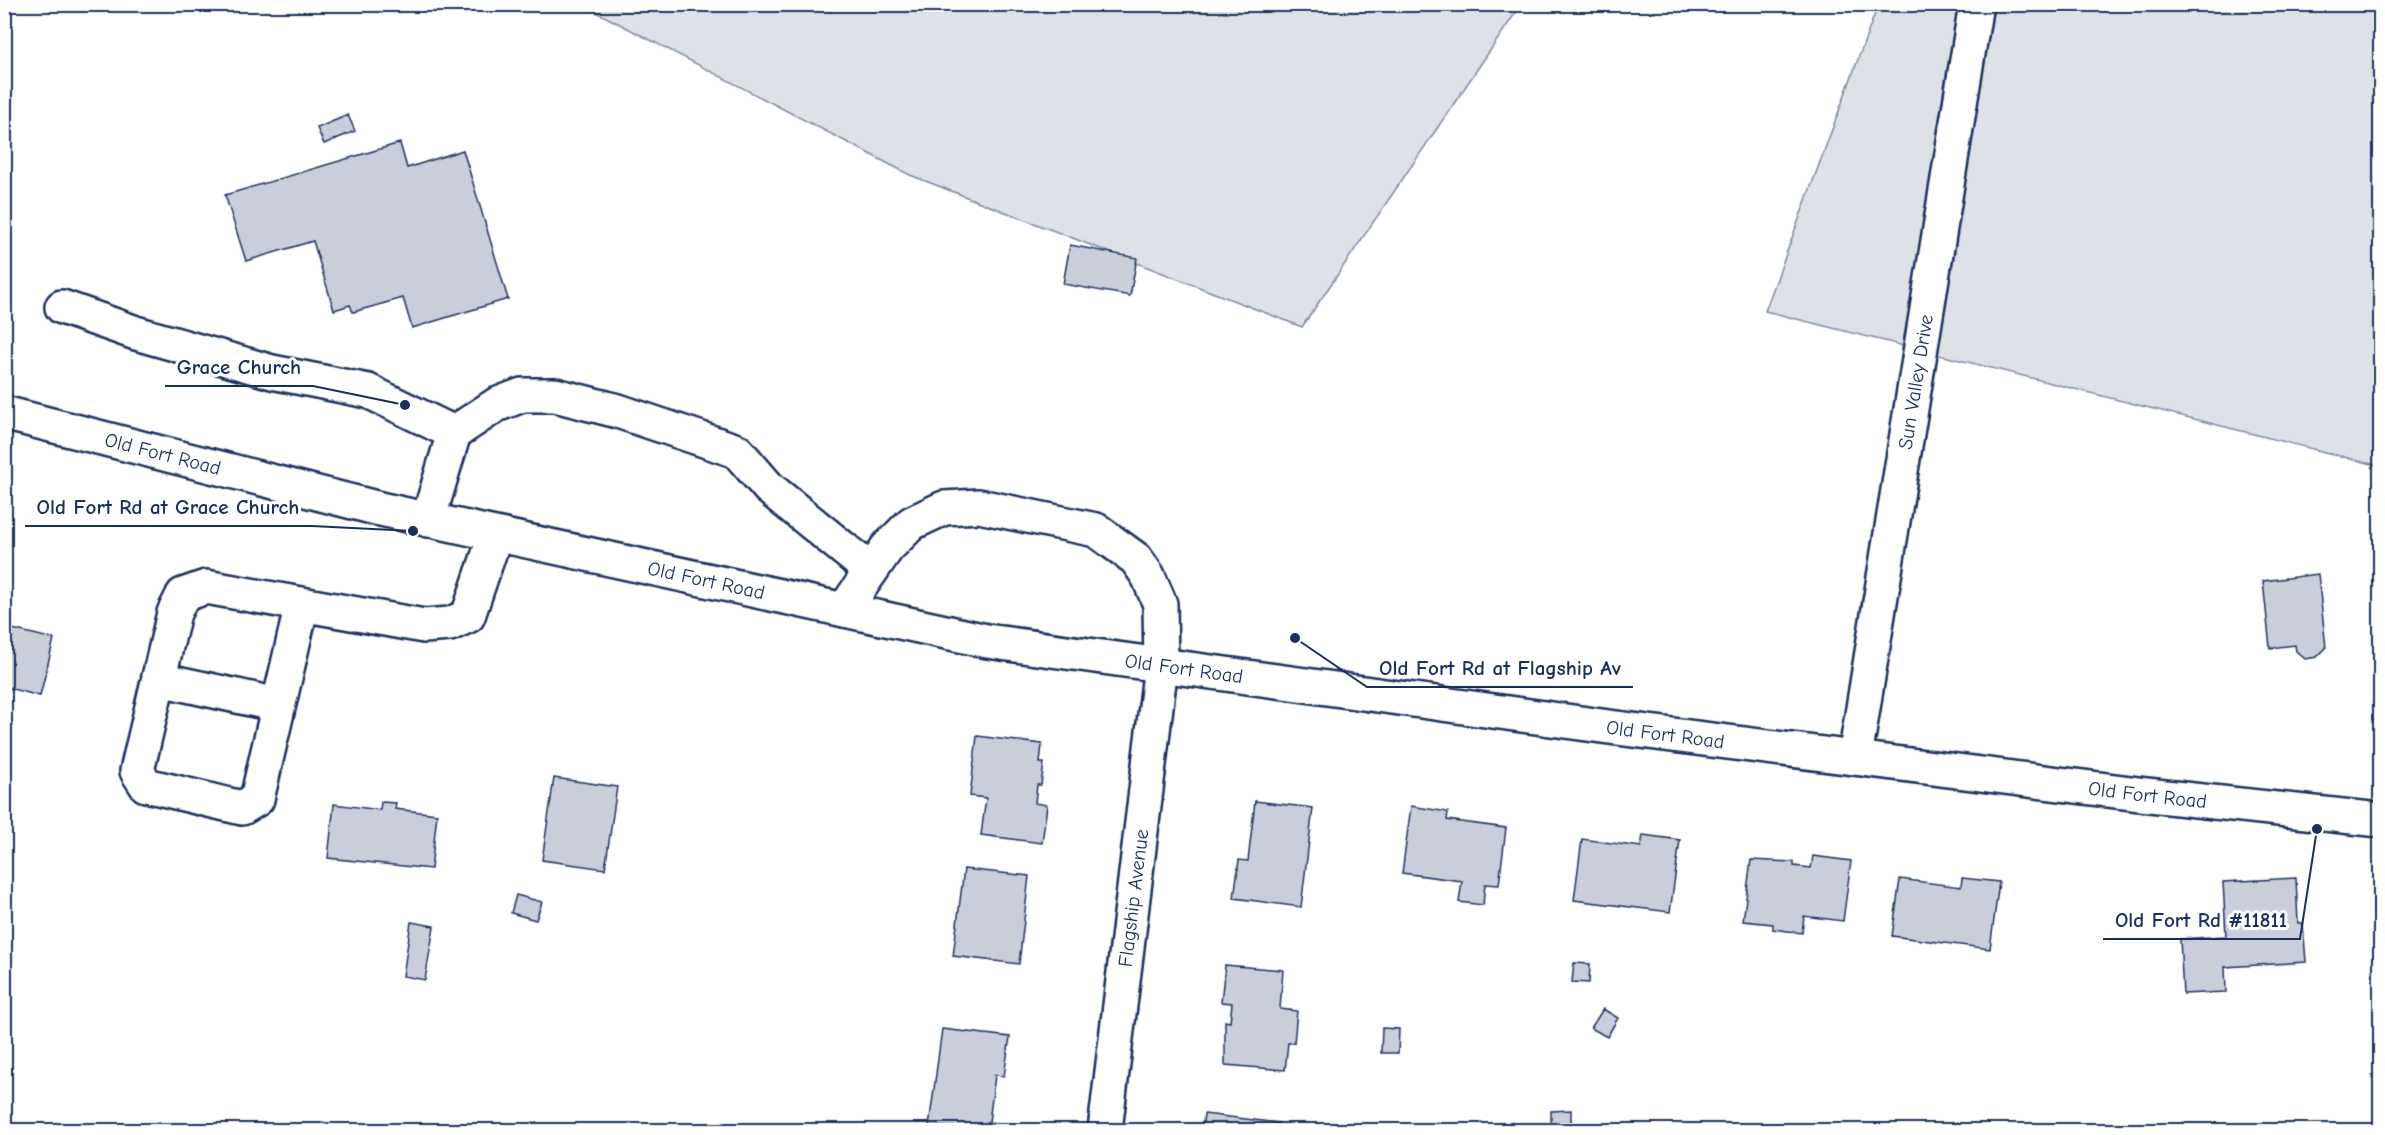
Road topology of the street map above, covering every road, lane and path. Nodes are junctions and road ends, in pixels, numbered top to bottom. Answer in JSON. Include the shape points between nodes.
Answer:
{"nodes":[{"id":1,"x":1976,"y":4,"type":"edge"},
{"id":2,"x":62,"y":307,"type":"dead end"},
{"id":3,"x":4,"y":413,"type":"edge"},
{"id":4,"x":454,"y":433,"type":"junction"},
{"id":5,"x":428,"y":520,"type":"junction"},
{"id":6,"x":495,"y":536,"type":"junction"},
{"id":7,"x":871,"y":571,"type":"junction"},
{"id":8,"x":302,"y":604,"type":"junction"},
{"id":9,"x":844,"y":610,"type":"junction"},
{"id":10,"x":1161,"y":665,"type":"junction"},
{"id":11,"x":159,"y":679,"type":"junction"},
{"id":12,"x":278,"y":705,"type":"junction"},
{"id":13,"x":1855,"y":758,"type":"junction"},
{"id":14,"x":2380,"y":820,"type":"edge"},
{"id":15,"x":1105,"y":1131,"type":"edge"}],
"edges":[{"from":1,"to":13,"type":"main road","name":"Sun Valley Drive"},
{"from":2,"to":4,"type":"main road","via":[[272,372],[368,391]]},
{"from":3,"to":5,"type":"main road","name":"Old Fort Road"},
{"from":4,"to":5,"type":"main road"},
{"from":4,"to":7,"type":"main road","via":[[496,405],[522,395],[555,395],[737,451],[770,488]]},
{"from":5,"to":6,"type":"main road","name":"Old Fort Road"},
{"from":6,"to":8,"type":"main road","via":[[468,616],[450,624],[424,626]]},
{"from":6,"to":9,"type":"main road","name":"Old Fort Road"},
{"from":7,"to":9,"type":"main road","name":"Flagship Avenue"},
{"from":7,"to":10,"type":"main road","name":"Flagship Avenue","via":[[912,523],[944,508],[979,506],[1096,530],[1136,559],[1148,576],[1160,604]]},
{"from":8,"to":11,"type":"main road","via":[[206,587],[183,595],[174,613]]},
{"from":8,"to":12,"type":"main road"},
{"from":9,"to":10,"type":"main road","name":"Old Fort Road","via":[[987,642]]},
{"from":10,"to":13,"type":"main road","name":"Old Fort Road"},
{"from":10,"to":15,"type":"main road","name":"Flagship Avenue"},
{"from":11,"to":12,"type":"main road"},
{"from":11,"to":12,"type":"main road","via":[[137,771],[146,785],[242,808],[257,799]]},
{"from":13,"to":14,"type":"main road","name":"Old Fort Road"}]}
